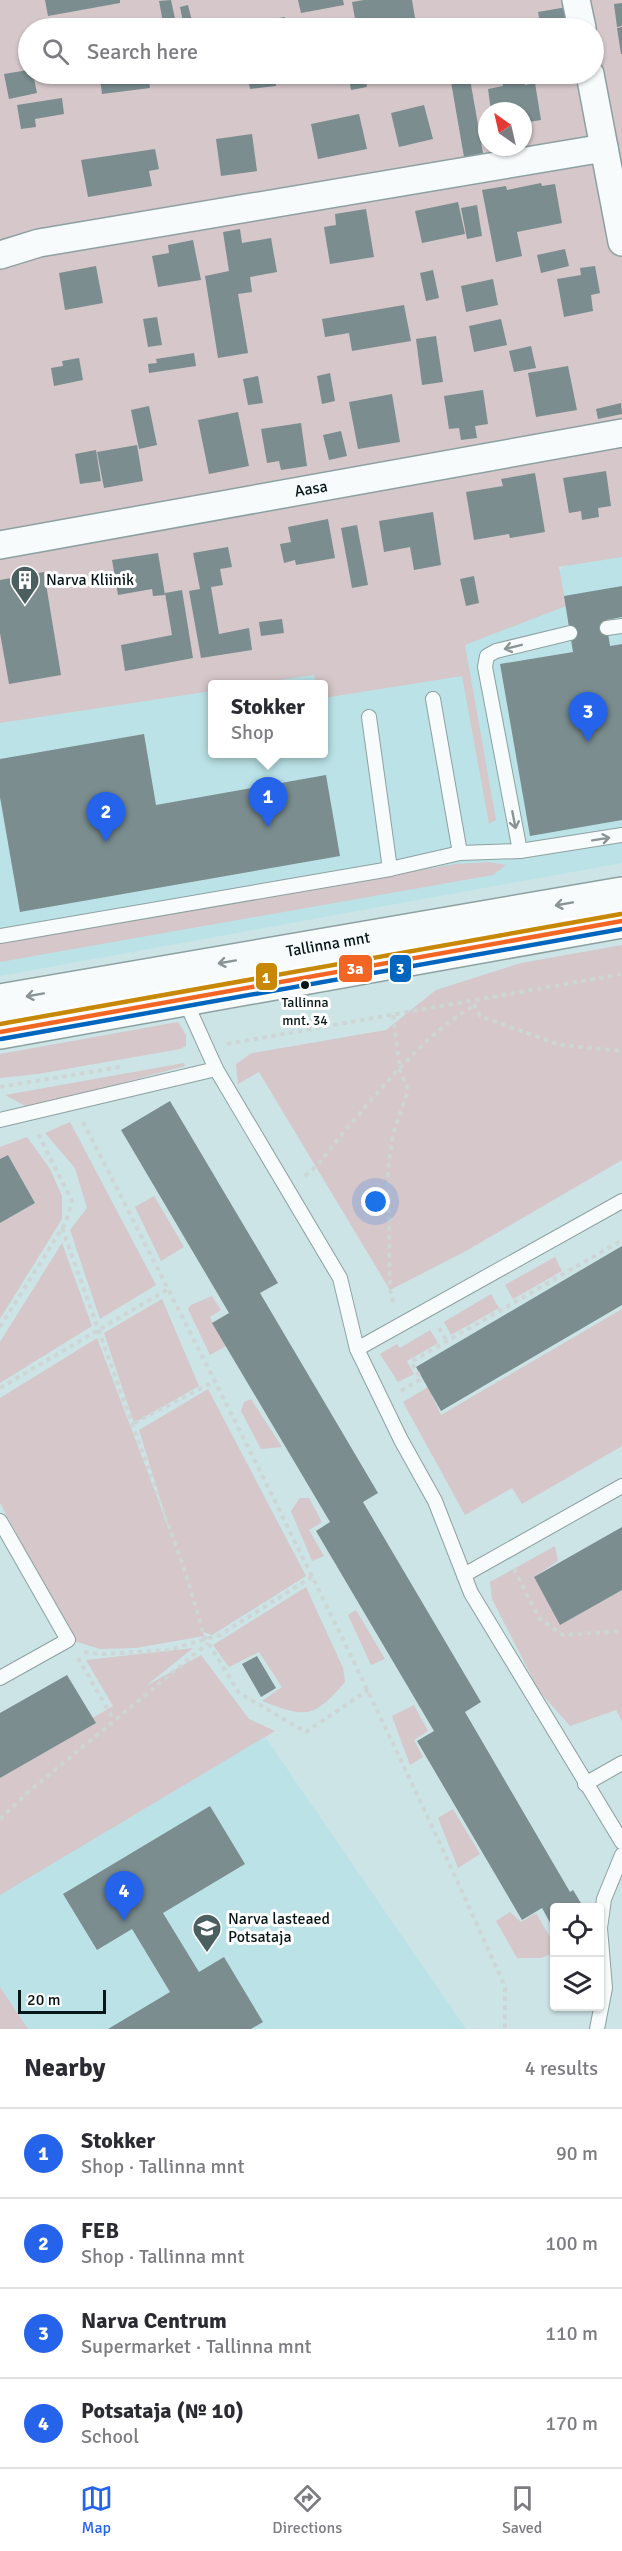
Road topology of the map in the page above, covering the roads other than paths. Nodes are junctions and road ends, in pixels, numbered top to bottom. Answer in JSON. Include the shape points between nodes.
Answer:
{"nodes":[{"id":1,"x":576,"y":0,"type":"edge"},
{"id":2,"x":580,"y":18,"type":"edge"},
{"id":3,"x":592,"y":84,"type":"edge"},
{"id":4,"x":604,"y":148,"type":"junction"},
{"id":5,"x":622,"y":242,"type":"edge"},
{"id":6,"x":0,"y":255,"type":"edge"},
{"id":7,"x":622,"y":433,"type":"edge"},
{"id":8,"x":0,"y":545,"type":"edge"},
{"id":9,"x":622,"y":626,"type":"edge"},
{"id":10,"x":607,"y":628,"type":"dead end"},
{"id":11,"x":570,"y":633,"type":"dead end"},
{"id":12,"x":433,"y":699,"type":"dead end"},
{"id":13,"x":369,"y":717,"type":"dead end"},
{"id":14,"x":622,"y":835,"type":"edge"},
{"id":15,"x":520,"y":851,"type":"junction"},
{"id":16,"x":460,"y":853,"type":"junction"},
{"id":17,"x":390,"y":869,"type":"junction"},
{"id":18,"x":622,"y":894,"type":"edge"},
{"id":19,"x":622,"y":921,"type":"edge"},
{"id":20,"x":0,"y":936,"type":"edge"},
{"id":21,"x":181,"y":984,"type":"junction"},
{"id":22,"x":0,"y":1001,"type":"edge"},
{"id":23,"x":0,"y":1032,"type":"edge"},
{"id":24,"x":216,"y":1069,"type":"junction"},
{"id":25,"x":0,"y":1120,"type":"edge"},
{"id":26,"x":622,"y":1201,"type":"edge"},
{"id":27,"x":357,"y":1349,"type":"junction"},
{"id":28,"x":622,"y":1486,"type":"edge"},
{"id":29,"x":0,"y":1521,"type":"edge"},
{"id":30,"x":464,"y":1575,"type":"junction"},
{"id":31,"x":0,"y":1678,"type":"edge"},
{"id":32,"x":622,"y":1763,"type":"edge"},
{"id":33,"x":585,"y":1784,"type":"junction"},
{"id":34,"x":622,"y":1842,"type":"edge"},
{"id":35,"x":622,"y":1856,"type":"edge"},
{"id":36,"x":597,"y":2029,"type":"edge"}],
"edges":[{"from":1,"to":2,"type":"street"},
{"from":3,"to":4,"type":"street"},
{"from":4,"to":5,"type":"street"},
{"from":4,"to":6,"type":"street","via":[[51,241]]},
{"from":7,"to":8,"type":"street","name":"Aasa"},
{"from":9,"to":10,"type":"lane"},
{"from":11,"to":15,"type":"lane","one_way":true,"via":[[487,656],[485,667]]},
{"from":12,"to":16,"type":"lane"},
{"from":13,"to":17,"type":"lane"},
{"from":15,"to":14,"type":"lane","one_way":true},
{"from":15,"to":16,"type":"lane"},
{"from":16,"to":17,"type":"lane"},
{"from":17,"to":20,"type":"lane"},
{"from":18,"to":21,"type":"highway","name":"Tallinna mnt","one_way":true},
{"from":19,"to":21,"type":"highway","name":"Tallinna mnt"},
{"from":21,"to":22,"type":"highway","name":"Tallinna mnt","one_way":true},
{"from":21,"to":23,"type":"highway","name":"Tallinna mnt"},
{"from":21,"to":24,"type":"lane"},
{"from":24,"to":25,"type":"lane"},
{"from":24,"to":27,"type":"lane","via":[[340,1278]]},
{"from":26,"to":27,"type":"lane"},
{"from":27,"to":30,"type":"lane","via":[[435,1501]]},
{"from":28,"to":30,"type":"lane"},
{"from":29,"to":31,"type":"lane","via":[[68,1640]]},
{"from":30,"to":33,"type":"lane"},
{"from":32,"to":33,"type":"lane"},
{"from":33,"to":34,"type":"lane"},
{"from":35,"to":36,"type":"lane","via":[[604,1899],[600,1928],[605,1988]]}]}
